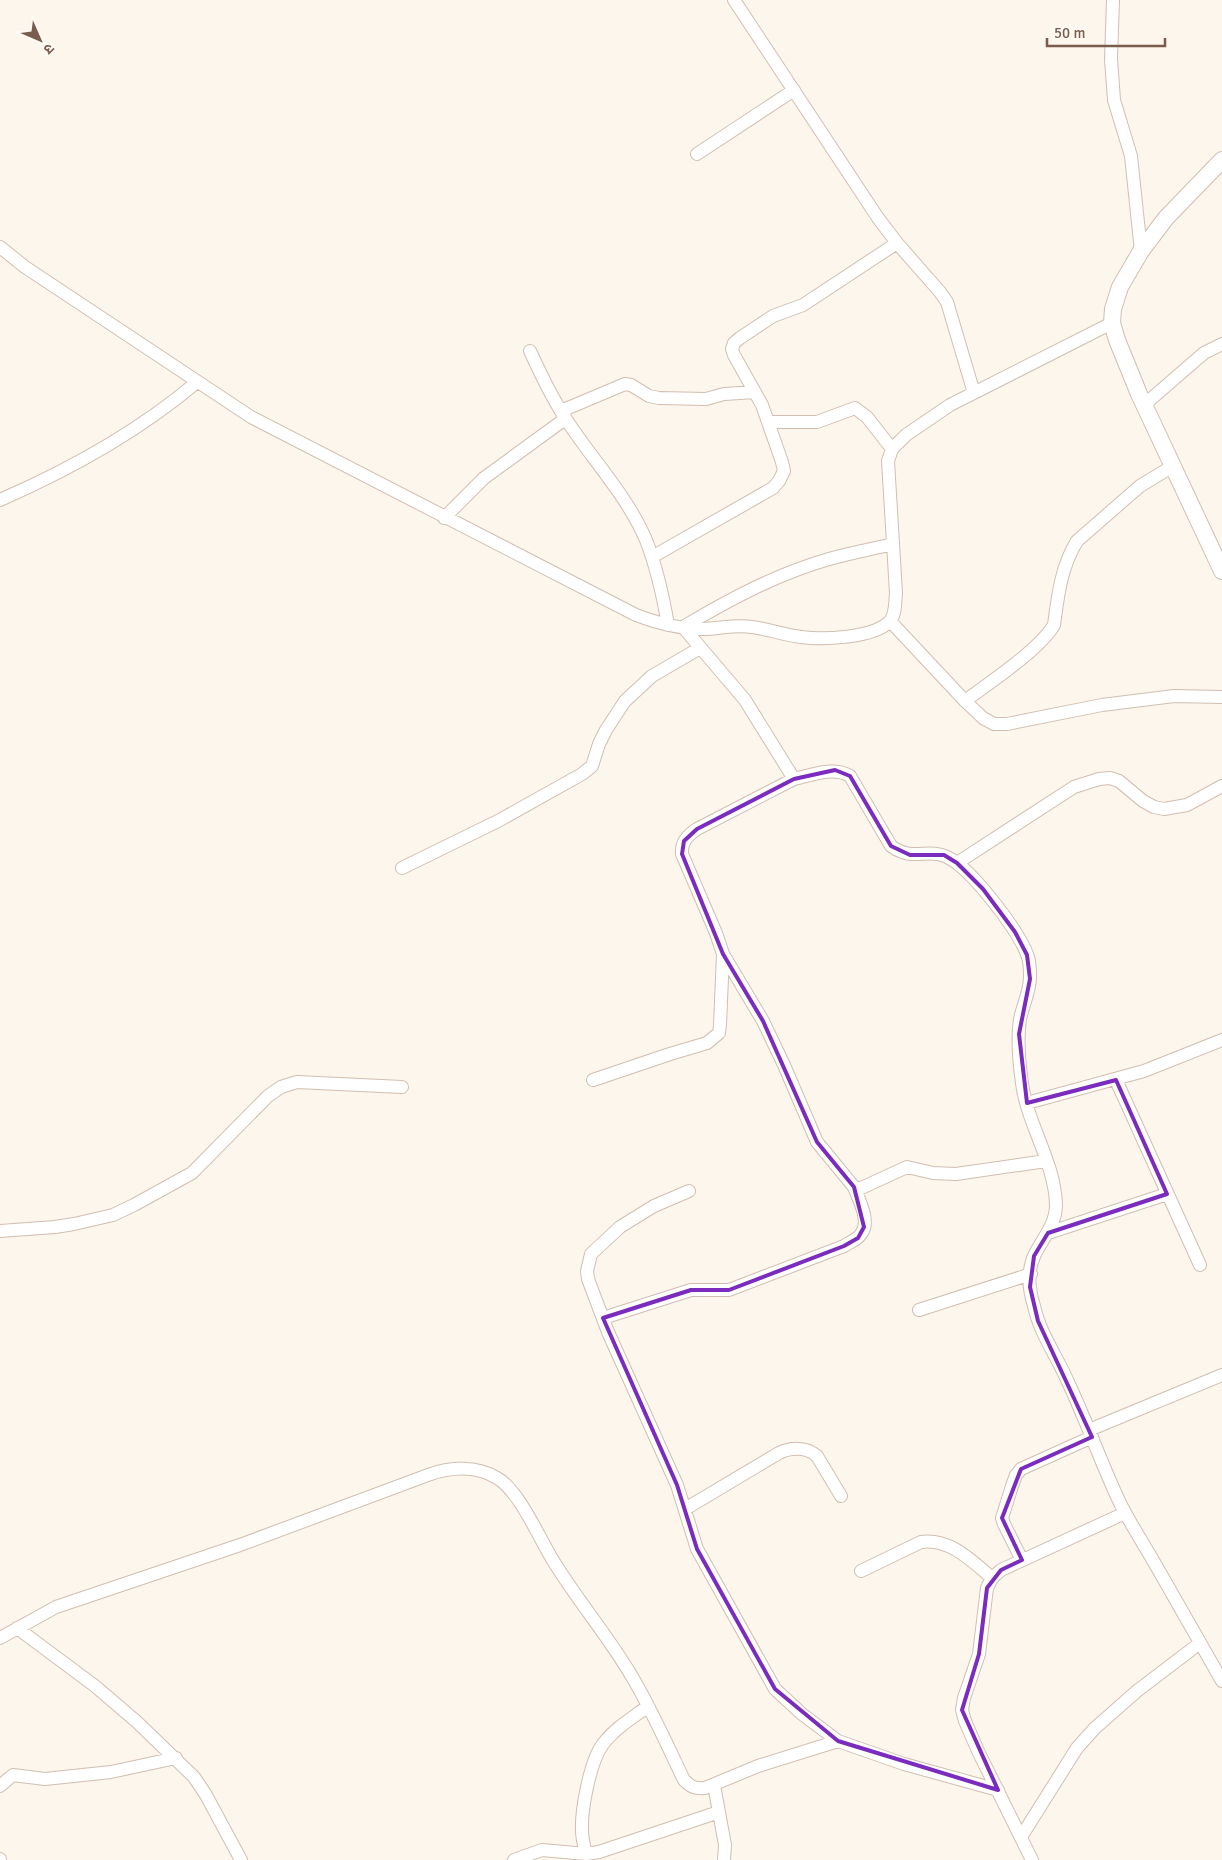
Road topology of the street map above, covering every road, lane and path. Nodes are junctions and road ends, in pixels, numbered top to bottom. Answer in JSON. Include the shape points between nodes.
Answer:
{"nodes":[{"id":1,"x":734,"y":0,"type":"edge"},
{"id":2,"x":1113,"y":0,"type":"edge"},
{"id":3,"x":794,"y":90,"type":"junction"},
{"id":4,"x":697,"y":154,"type":"dead end"},
{"id":5,"x":1222,"y":160,"type":"edge"},
{"id":6,"x":897,"y":243,"type":"junction"},
{"id":7,"x":1,"y":250,"type":"edge"},
{"id":8,"x":1141,"y":251,"type":"junction"},
{"id":9,"x":1112,"y":323,"type":"junction"},
{"id":10,"x":1222,"y":344,"type":"edge"},
{"id":11,"x":530,"y":351,"type":"dead end"},
{"id":12,"x":197,"y":382,"type":"junction"},
{"id":13,"x":755,"y":392,"type":"junction"},
{"id":14,"x":974,"y":393,"type":"junction"},
{"id":15,"x":1144,"y":405,"type":"junction"},
{"id":16,"x":563,"y":415,"type":"junction"},
{"id":17,"x":769,"y":422,"type":"junction"},
{"id":18,"x":892,"y":449,"type":"junction"},
{"id":19,"x":1173,"y":466,"type":"junction"},
{"id":20,"x":0,"y":500,"type":"edge"},
{"id":21,"x":444,"y":518,"type":"junction"},
{"id":22,"x":893,"y":544,"type":"junction"},
{"id":23,"x":652,"y":557,"type":"junction"},
{"id":24,"x":1222,"y":571,"type":"edge"},
{"id":25,"x":891,"y":622,"type":"junction"},
{"id":26,"x":668,"y":625,"type":"junction"},
{"id":27,"x":684,"y":627,"type":"junction"},
{"id":28,"x":700,"y":648,"type":"junction"},
{"id":29,"x":1222,"y":697,"type":"edge"},
{"id":30,"x":965,"y":702,"type":"junction"},
{"id":31,"x":794,"y":779,"type":"junction"},
{"id":32,"x":1222,"y":786,"type":"edge"},
{"id":33,"x":957,"y":863,"type":"junction"},
{"id":34,"x":402,"y":868,"type":"dead end"},
{"id":35,"x":723,"y":954,"type":"junction"},
{"id":36,"x":1222,"y":1040,"type":"edge"},
{"id":37,"x":594,"y":1080,"type":"dead end"},
{"id":38,"x":1116,"y":1080,"type":"junction"},
{"id":39,"x":402,"y":1087,"type":"dead end"},
{"id":40,"x":1027,"y":1103,"type":"junction"},
{"id":41,"x":1046,"y":1161,"type":"junction"},
{"id":42,"x":854,"y":1187,"type":"junction"},
{"id":43,"x":689,"y":1191,"type":"dead end"},
{"id":44,"x":1167,"y":1194,"type":"junction"},
{"id":45,"x":0,"y":1231,"type":"edge"},
{"id":46,"x":1048,"y":1233,"type":"junction"},
{"id":47,"x":1200,"y":1265,"type":"dead end"},
{"id":48,"x":1031,"y":1274,"type":"junction"},
{"id":49,"x":919,"y":1310,"type":"dead end"},
{"id":50,"x":603,"y":1318,"type":"junction"},
{"id":51,"x":1222,"y":1375,"type":"edge"},
{"id":52,"x":1090,"y":1434,"type":"junction"},
{"id":53,"x":841,"y":1496,"type":"dead end"},
{"id":54,"x":685,"y":1509,"type":"junction"},
{"id":55,"x":1125,"y":1513,"type":"junction"},
{"id":56,"x":1022,"y":1560,"type":"junction"},
{"id":57,"x":862,"y":1571,"type":"dead end"},
{"id":58,"x":992,"y":1578,"type":"junction"},
{"id":59,"x":17,"y":1628,"type":"junction"},
{"id":60,"x":0,"y":1638,"type":"edge"},
{"id":61,"x":1200,"y":1643,"type":"junction"},
{"id":62,"x":1222,"y":1680,"type":"edge"},
{"id":63,"x":647,"y":1707,"type":"junction"},
{"id":64,"x":838,"y":1741,"type":"junction"},
{"id":65,"x":176,"y":1758,"type":"junction"},
{"id":66,"x":714,"y":1785,"type":"junction"},
{"id":67,"x":0,"y":1786,"type":"edge"},
{"id":68,"x":998,"y":1790,"type":"junction"},
{"id":69,"x":718,"y":1812,"type":"junction"},
{"id":70,"x":1021,"y":1837,"type":"junction"},
{"id":71,"x":586,"y":1854,"type":"junction"},
{"id":72,"x":241,"y":1860,"type":"edge"},
{"id":73,"x":514,"y":1860,"type":"edge"},
{"id":74,"x":724,"y":1860,"type":"edge"},
{"id":75,"x":1032,"y":1860,"type":"edge"}],
"edges":[{"from":1,"to":3,"type":"street"},
{"from":2,"to":8,"type":"street","via":[[1111,59],[1114,100],[1131,156]]},
{"from":3,"to":4,"type":"street"},
{"from":3,"to":6,"type":"street"},
{"from":5,"to":8,"type":"street","via":[[1166,218]]},
{"from":6,"to":13,"type":"street","via":[[803,305],[773,316],[734,343],[734,354]]},
{"from":6,"to":14,"type":"street","via":[[947,302]]},
{"from":7,"to":12,"type":"street"},
{"from":8,"to":9,"type":"street","via":[[1120,287]]},
{"from":9,"to":14,"type":"street"},
{"from":9,"to":15,"type":"street"},
{"from":10,"to":15,"type":"street","via":[[1204,353]]},
{"from":11,"to":16,"type":"street"},
{"from":12,"to":20,"type":"street","via":[[115,442]]},
{"from":12,"to":21,"type":"street","via":[[251,417]]},
{"from":13,"to":16,"type":"street","via":[[706,399],[659,398],[625,384]]},
{"from":13,"to":17,"type":"street"},
{"from":14,"to":18,"type":"street","via":[[906,435]]},
{"from":15,"to":19,"type":"street"},
{"from":16,"to":21,"type":"street","via":[[484,478]]},
{"from":16,"to":23,"type":"street","via":[[629,508]]},
{"from":17,"to":18,"type":"street","via":[[818,422],[855,408],[867,416]]},
{"from":17,"to":23,"type":"street","via":[[784,471],[773,488]]},
{"from":18,"to":22,"type":"street","via":[[888,461]]},
{"from":19,"to":24,"type":"street"},
{"from":19,"to":30,"type":"street","via":[[1140,486],[1077,541],[1061,576],[1054,625],[1050,631]]},
{"from":21,"to":26,"type":"street","via":[[636,615]]},
{"from":22,"to":25,"type":"street","via":[[896,593]]},
{"from":22,"to":27,"type":"street","via":[[830,559],[782,576],[742,593]]},
{"from":23,"to":26,"type":"street"},
{"from":25,"to":27,"type":"street","via":[[878,630],[827,638],[803,638],[753,627]]},
{"from":25,"to":30,"type":"street"},
{"from":26,"to":27,"type":"street"},
{"from":27,"to":28,"type":"street"},
{"from":28,"to":31,"type":"street","via":[[745,700]]},
{"from":28,"to":34,"type":"street","via":[[652,676],[625,701],[606,730],[592,766],[582,774],[498,822]]},
{"from":29,"to":30,"type":"street","via":[[1165,697],[1102,705],[1006,724],[994,724]]},
{"from":31,"to":33,"type":"street","via":[[835,770],[843,772],[850,776],[891,846],[910,855],[931,852],[944,855]]},
{"from":31,"to":35,"type":"street","via":[[696,830],[684,841],[682,854]]},
{"from":32,"to":33,"type":"street","via":[[1187,804],[1164,809],[1143,801],[1119,781],[1100,779],[1074,787]]},
{"from":33,"to":40,"type":"street","via":[[983,889],[1015,932],[1027,955],[1030,979],[1019,1034],[1022,1087]]},
{"from":35,"to":37,"type":"street","via":[[720,1025],[719,1033],[713,1039]]},
{"from":35,"to":42,"type":"street","via":[[763,1021],[817,1142]]},
{"from":36,"to":38,"type":"street"},
{"from":38,"to":40,"type":"street"},
{"from":38,"to":44,"type":"street"},
{"from":39,"to":45,"type":"street","via":[[297,1082],[281,1087],[268,1096],[192,1173],[134,1205],[114,1215],[74,1224]]},
{"from":40,"to":41,"type":"street"},
{"from":41,"to":42,"type":"street","via":[[956,1174],[907,1167],[865,1187]]},
{"from":41,"to":46,"type":"street","via":[[1056,1205]]},
{"from":42,"to":50,"type":"street","via":[[865,1219],[864,1227],[858,1238],[844,1246],[728,1290],[691,1290]]},
{"from":43,"to":50,"type":"street","via":[[632,1218],[591,1254],[588,1279]]},
{"from":44,"to":46,"type":"street"},
{"from":44,"to":47,"type":"street"},
{"from":46,"to":48,"type":"street","via":[[1034,1256]]},
{"from":48,"to":49,"type":"street"},
{"from":48,"to":52,"type":"street","via":[[1030,1287],[1038,1321],[1068,1380]]},
{"from":50,"to":54,"type":"street","via":[[665,1455]]},
{"from":51,"to":52,"type":"street"},
{"from":52,"to":55,"type":"street"},
{"from":52,"to":56,"type":"street","via":[[1027,1465],[1016,1475],[1002,1518]]},
{"from":53,"to":54,"type":"street","via":[[817,1456],[793,1448],[779,1452]]},
{"from":54,"to":64,"type":"street","via":[[697,1549],[775,1689]]},
{"from":55,"to":56,"type":"street"},
{"from":55,"to":61,"type":"street"},
{"from":56,"to":58,"type":"street"},
{"from":57,"to":58,"type":"street","via":[[930,1541],[953,1548]]},
{"from":58,"to":68,"type":"street","via":[[987,1588],[979,1654],[962,1710]]},
{"from":59,"to":60,"type":"street"},
{"from":59,"to":63,"type":"street","via":[[72,1601],[240,1544],[428,1474],[463,1468],[498,1478],[513,1492],[555,1563],[632,1676]]},
{"from":59,"to":65,"type":"street","via":[[95,1686]]},
{"from":61,"to":62,"type":"street"},
{"from":61,"to":70,"type":"street","via":[[1095,1728],[1077,1748]]},
{"from":63,"to":66,"type":"street","via":[[690,1787],[697,1789]]},
{"from":63,"to":71,"type":"street","via":[[610,1736],[596,1757],[582,1816]]},
{"from":64,"to":66,"type":"street","via":[[758,1766]]},
{"from":64,"to":68,"type":"street","via":[[904,1764]]},
{"from":65,"to":67,"type":"street","via":[[101,1773],[45,1779],[13,1776]]},
{"from":65,"to":72,"type":"street","via":[[206,1795]]},
{"from":66,"to":69,"type":"street"},
{"from":68,"to":70,"type":"street"},
{"from":69,"to":71,"type":"street"},
{"from":69,"to":74,"type":"street","via":[[725,1845]]},
{"from":70,"to":75,"type":"street"},
{"from":71,"to":73,"type":"street","via":[[542,1850]]}]}
